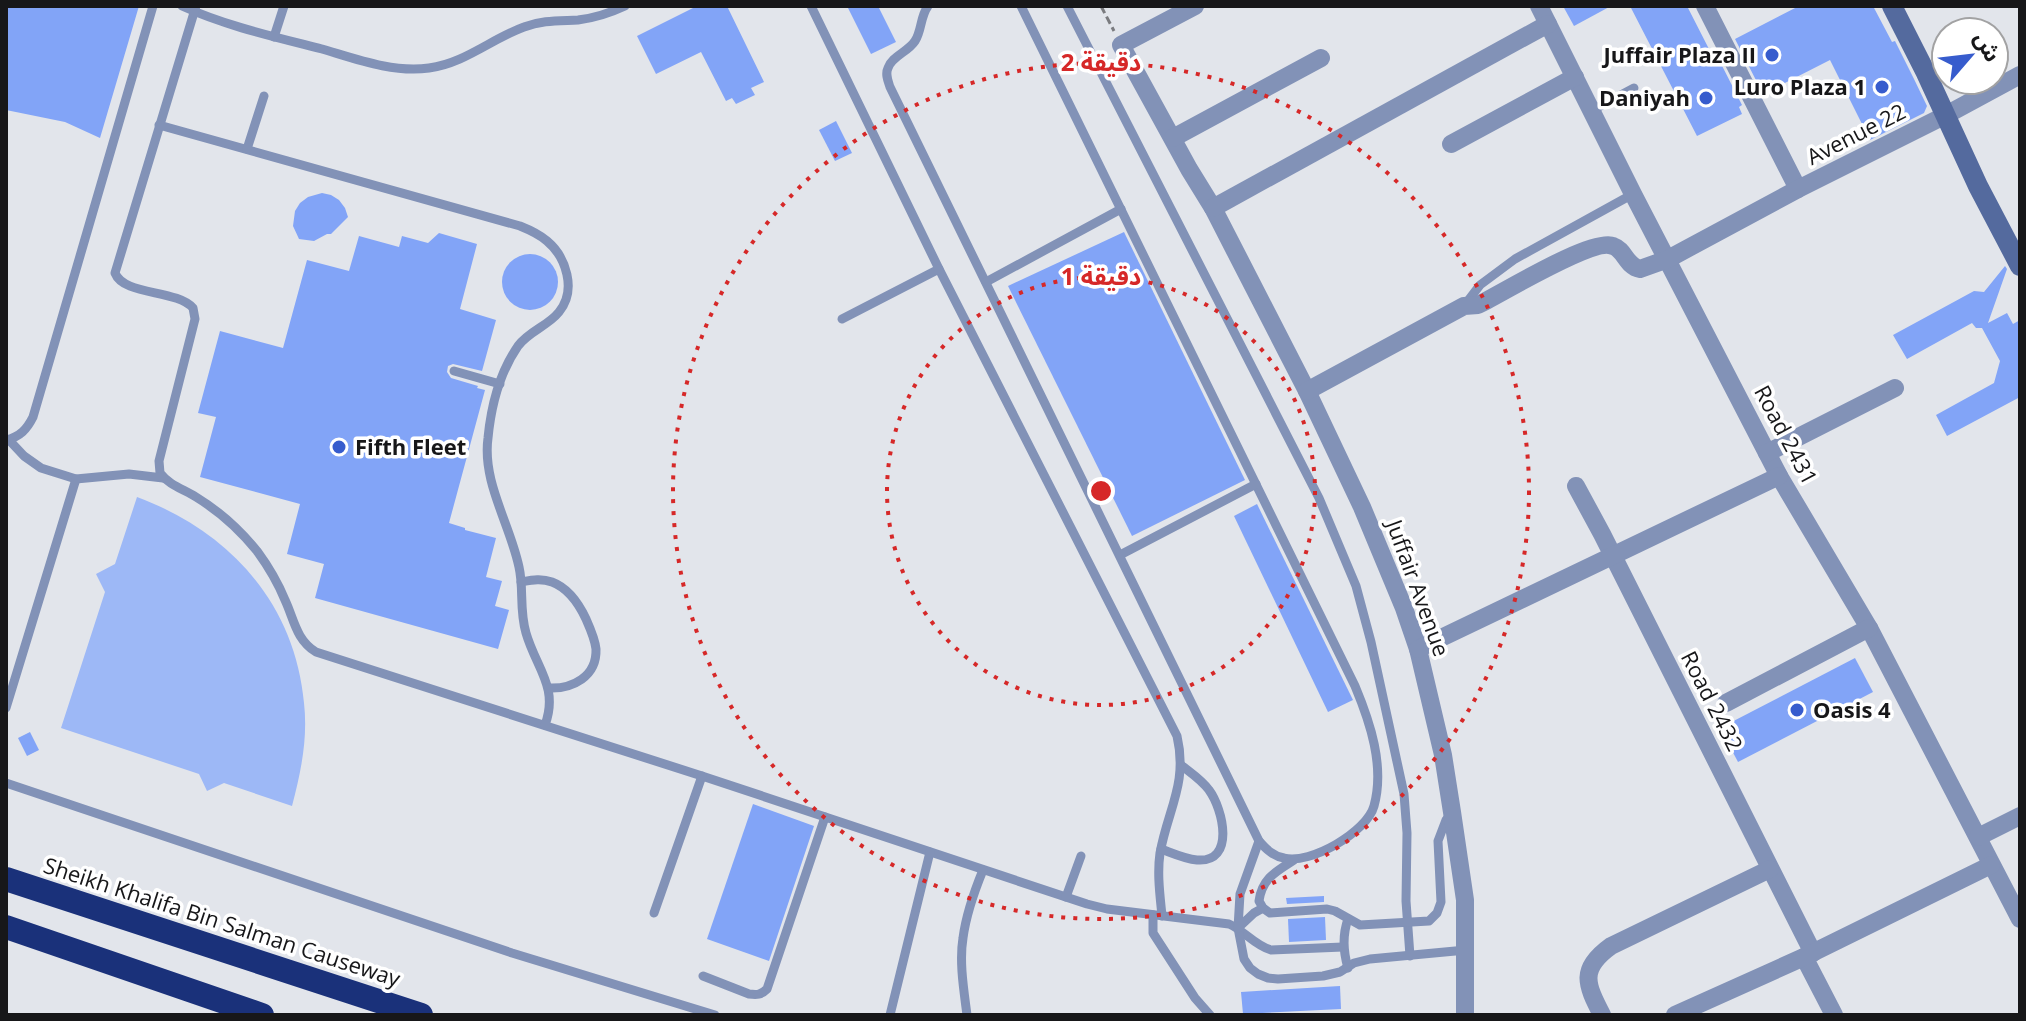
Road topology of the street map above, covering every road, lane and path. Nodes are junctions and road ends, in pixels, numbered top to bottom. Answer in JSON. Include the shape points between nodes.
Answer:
{"nodes":[{"id":1,"x":153,"y":6,"type":"edge"},
{"id":2,"x":182,"y":6,"type":"edge"},
{"id":3,"x":284,"y":6,"type":"edge"},
{"id":4,"x":625,"y":6,"type":"edge"},
{"id":5,"x":811,"y":6,"type":"edge"},
{"id":6,"x":928,"y":6,"type":"edge"},
{"id":7,"x":1021,"y":6,"type":"edge"},
{"id":8,"x":1067,"y":6,"type":"edge"},
{"id":9,"x":1101,"y":6,"type":"edge"},
{"id":10,"x":1195,"y":6,"type":"edge"},
{"id":11,"x":1539,"y":6,"type":"edge"},
{"id":12,"x":1705,"y":6,"type":"edge"},
{"id":13,"x":1892,"y":6,"type":"edge"},
{"id":14,"x":195,"y":9,"type":"edge"},
{"id":15,"x":1548,"y":24,"type":"junction"},
{"id":16,"x":274,"y":37,"type":"junction"},
{"id":17,"x":1121,"y":45,"type":"junction"},
{"id":18,"x":1321,"y":58,"type":"dead end"},
{"id":19,"x":2020,"y":75,"type":"edge"},
{"id":20,"x":1575,"y":77,"type":"junction"},
{"id":21,"x":1634,"y":88,"type":"dead end"},
{"id":22,"x":264,"y":96,"type":"dead end"},
{"id":23,"x":1591,"y":111,"type":"junction"},
{"id":24,"x":1946,"y":115,"type":"junction"},
{"id":25,"x":159,"y":125,"type":"junction"},
{"id":26,"x":1173,"y":138,"type":"junction"},
{"id":27,"x":1451,"y":144,"type":"dead end"},
{"id":28,"x":247,"y":149,"type":"junction"},
{"id":29,"x":1798,"y":189,"type":"junction"},
{"id":30,"x":1633,"y":194,"type":"junction"},
{"id":31,"x":1213,"y":208,"type":"junction"},
{"id":32,"x":1121,"y":209,"type":"junction"},
{"id":33,"x":2017,"y":253,"type":"edge"},
{"id":34,"x":1668,"y":259,"type":"junction"},
{"id":35,"x":939,"y":269,"type":"junction"},
{"id":36,"x":986,"y":282,"type":"junction"},
{"id":37,"x":1464,"y":306,"type":"junction"},
{"id":38,"x":842,"y":319,"type":"dead end"},
{"id":39,"x":454,"y":371,"type":"dead end"},
{"id":40,"x":500,"y":384,"type":"junction"},
{"id":41,"x":1895,"y":388,"type":"dead end"},
{"id":42,"x":1307,"y":391,"type":"junction"},
{"id":43,"x":8,"y":440,"type":"edge"},
{"id":44,"x":1767,"y":453,"type":"junction"},
{"id":45,"x":1779,"y":476,"type":"junction"},
{"id":46,"x":163,"y":478,"type":"junction"},
{"id":47,"x":76,"y":479,"type":"junction"},
{"id":48,"x":1256,"y":484,"type":"junction"},
{"id":49,"x":1576,"y":486,"type":"dead end"},
{"id":50,"x":1120,"y":555,"type":"junction"},
{"id":51,"x":1612,"y":555,"type":"junction"},
{"id":52,"x":521,"y":582,"type":"junction"},
{"id":53,"x":1869,"y":628,"type":"junction"},
{"id":54,"x":1418,"y":649,"type":"junction"},
{"id":55,"x":549,"y":688,"type":"junction"},
{"id":56,"x":1726,"y":703,"type":"dead end"},
{"id":57,"x":6,"y":708,"type":"edge"},
{"id":58,"x":545,"y":725,"type":"junction"},
{"id":59,"x":1181,"y":765,"type":"junction"},
{"id":60,"x":702,"y":776,"type":"junction"},
{"id":61,"x":6,"y":783,"type":"edge"},
{"id":62,"x":1452,"y":812,"type":"junction"},
{"id":63,"x":2020,"y":816,"type":"edge"},
{"id":64,"x":825,"y":817,"type":"junction"},
{"id":65,"x":1978,"y":837,"type":"junction"},
{"id":66,"x":1259,"y":841,"type":"junction"},
{"id":67,"x":1161,"y":849,"type":"junction"},
{"id":68,"x":930,"y":852,"type":"junction"},
{"id":69,"x":1081,"y":856,"type":"dead end"},
{"id":70,"x":1294,"y":860,"type":"junction"},
{"id":71,"x":1991,"y":865,"type":"junction"},
{"id":72,"x":1770,"y":869,"type":"junction"},
{"id":73,"x":983,"y":870,"type":"junction"},
{"id":74,"x":6,"y":879,"type":"edge"},
{"id":75,"x":1066,"y":897,"type":"junction"},
{"id":76,"x":1263,"y":908,"type":"junction"},
{"id":77,"x":654,"y":913,"type":"dead end"},
{"id":78,"x":1158,"y":915,"type":"junction"},
{"id":79,"x":1348,"y":919,"type":"junction"},
{"id":80,"x":2020,"y":919,"type":"edge"},
{"id":81,"x":1407,"y":923,"type":"junction"},
{"id":82,"x":6,"y":927,"type":"edge"},
{"id":83,"x":1238,"y":928,"type":"junction"},
{"id":84,"x":1343,"y":947,"type":"junction"},
{"id":85,"x":1466,"y":950,"type":"junction"},
{"id":86,"x":1808,"y":955,"type":"junction"},
{"id":87,"x":1410,"y":956,"type":"junction"},
{"id":88,"x":1348,"y":968,"type":"junction"},
{"id":89,"x":703,"y":976,"type":"dead end"},
{"id":90,"x":262,"y":1015,"type":"edge"},
{"id":91,"x":421,"y":1015,"type":"edge"},
{"id":92,"x":715,"y":1015,"type":"edge"},
{"id":93,"x":890,"y":1015,"type":"edge"},
{"id":94,"x":967,"y":1015,"type":"edge"},
{"id":95,"x":1210,"y":1015,"type":"edge"},
{"id":96,"x":1465,"y":1015,"type":"edge"},
{"id":97,"x":1602,"y":1015,"type":"edge"},
{"id":98,"x":1675,"y":1015,"type":"edge"},
{"id":99,"x":1834,"y":1015,"type":"edge"}],
"edges":[{"from":1,"to":43,"type":"lane","via":[[33,417],[20,435]]},
{"from":2,"to":14,"type":"lane"},
{"from":3,"to":16,"type":"lane"},
{"from":4,"to":16,"type":"lane","via":[[592,18],[524,27],[473,54],[429,68],[384,66]]},
{"from":5,"to":35,"type":"lane"},
{"from":6,"to":36,"type":"lane","via":[[914,42],[893,60],[887,78]]},
{"from":7,"to":32,"type":"lane"},
{"from":8,"to":81,"type":"lane","via":[[1319,498],[1356,586],[1404,794]]},
{"from":9,"to":17,"type":"path"},
{"from":10,"to":17,"type":"street"},
{"from":11,"to":15,"type":"street","name":"Road 2431"},
{"from":12,"to":29,"type":"street","name":"Avenue 22"},
{"from":13,"to":24,"type":"street"},
{"from":14,"to":16,"type":"lane"},
{"from":14,"to":25,"type":"lane"},
{"from":15,"to":20,"type":"street","name":"Road 2431"},
{"from":15,"to":31,"type":"street"},
{"from":17,"to":26,"type":"street","name":"Juffair Avenue"},
{"from":18,"to":26,"type":"street"},
{"from":19,"to":24,"type":"street","name":"Avenue 22"},
{"from":20,"to":23,"type":"street","name":"Road 2431"},
{"from":20,"to":27,"type":"street"},
{"from":21,"to":23,"type":"lane"},
{"from":22,"to":28,"type":"lane"},
{"from":23,"to":30,"type":"street","name":"Road 2431"},
{"from":24,"to":29,"type":"street","name":"Avenue 22"},
{"from":24,"to":33,"type":"street","via":[[1978,186]]},
{"from":25,"to":28,"type":"lane"},
{"from":25,"to":46,"type":"lane","via":[[115,273],[120,282],[190,303],[195,313],[158,467]]},
{"from":26,"to":31,"type":"street","name":"Juffair Avenue"},
{"from":28,"to":40,"type":"lane","via":[[520,226],[547,241],[565,267],[567,296],[553,319],[520,343]]},
{"from":29,"to":34,"type":"street","name":"Avenue 22"},
{"from":30,"to":34,"type":"street","name":"Road 2431"},
{"from":30,"to":37,"type":"lane","via":[[1515,259],[1480,285]]},
{"from":31,"to":42,"type":"street","name":"Juffair Avenue"},
{"from":32,"to":36,"type":"lane"},
{"from":32,"to":48,"type":"lane"},
{"from":34,"to":37,"type":"street","via":[[1634,268],[1617,248],[1604,244],[1478,305]]},
{"from":34,"to":44,"type":"street","name":"Road 2431"},
{"from":35,"to":38,"type":"lane"},
{"from":35,"to":59,"type":"lane","via":[[1172,722]]},
{"from":36,"to":50,"type":"lane"},
{"from":37,"to":42,"type":"street"},
{"from":39,"to":40,"type":"lane"},
{"from":40,"to":52,"type":"lane","via":[[486,460]]},
{"from":41,"to":44,"type":"street"},
{"from":42,"to":54,"type":"street","name":"Juffair Avenue","via":[[1377,541]]},
{"from":43,"to":47,"type":"lane","via":[[41,468]]},
{"from":44,"to":45,"type":"street","name":"Road 2431"},
{"from":45,"to":51,"type":"street"},
{"from":45,"to":53,"type":"street","name":"Road 2431"},
{"from":46,"to":47,"type":"lane","via":[[129,474]]},
{"from":46,"to":58,"type":"lane","via":[[216,511],[256,550],[309,648]]},
{"from":47,"to":57,"type":"lane"},
{"from":48,"to":50,"type":"lane"},
{"from":48,"to":70,"type":"lane","via":[[1355,686],[1376,760],[1375,798],[1367,820],[1340,842]]},
{"from":49,"to":51,"type":"street","name":"Road 2432"},
{"from":50,"to":66,"type":"lane"},
{"from":51,"to":54,"type":"street"},
{"from":51,"to":72,"type":"street","name":"Road 2432"},
{"from":52,"to":55,"type":"lane","via":[[525,631]]},
{"from":52,"to":55,"type":"lane","via":[[535,579],[562,587],[583,613],[596,648],[594,662],[577,684]]},
{"from":53,"to":56,"type":"street"},
{"from":53,"to":65,"type":"street","name":"Road 2431"},
{"from":54,"to":62,"type":"street","name":"Juffair Avenue"},
{"from":55,"to":58,"type":"lane"},
{"from":58,"to":60,"type":"lane"},
{"from":59,"to":67,"type":"lane"},
{"from":59,"to":67,"type":"lane","via":[[1216,801],[1223,839],[1220,850],[1201,861]]},
{"from":60,"to":64,"type":"lane"},
{"from":60,"to":77,"type":"lane"},
{"from":61,"to":92,"type":"lane","via":[[512,953]]},
{"from":62,"to":81,"type":"lane","name":"Juffair Avenue","via":[[1438,841],[1437,913],[1429,921]]},
{"from":62,"to":85,"type":"street","name":"Juffair Avenue","via":[[1465,900]]},
{"from":63,"to":65,"type":"street"},
{"from":64,"to":68,"type":"lane"},
{"from":64,"to":89,"type":"lane","via":[[767,989],[749,994]]},
{"from":65,"to":71,"type":"street","name":"Road 2431"},
{"from":66,"to":70,"type":"lane","via":[[1274,855]]},
{"from":66,"to":83,"type":"lane","via":[[1240,894]]},
{"from":67,"to":78,"type":"lane"},
{"from":68,"to":73,"type":"lane"},
{"from":68,"to":93,"type":"lane"},
{"from":69,"to":75,"type":"lane"},
{"from":70,"to":76,"type":"lane","via":[[1267,878],[1259,895]]},
{"from":71,"to":80,"type":"street","name":"Road 2431"},
{"from":71,"to":86,"type":"street"},
{"from":72,"to":86,"type":"street","name":"Road 2432"},
{"from":72,"to":97,"type":"street","via":[[1601,953],[1588,975]]},
{"from":73,"to":75,"type":"lane"},
{"from":73,"to":94,"type":"lane","via":[[962,940]]},
{"from":74,"to":91,"type":"highway","name":"Sheikh Khalifa Bin Salman Causeway"},
{"from":75,"to":78,"type":"lane"},
{"from":76,"to":79,"type":"lane","name":"Juffair Avenue","via":[[1270,913],[1327,909]]},
{"from":76,"to":83,"type":"lane"},
{"from":78,"to":83,"type":"lane"},
{"from":78,"to":95,"type":"lane","via":[[1153,933]]},
{"from":79,"to":81,"type":"lane","name":"Juffair Avenue","via":[[1360,925]]},
{"from":79,"to":84,"type":"lane"},
{"from":81,"to":87,"type":"lane"},
{"from":82,"to":90,"type":"highway"},
{"from":83,"to":84,"type":"lane","via":[[1271,950]]},
{"from":83,"to":88,"type":"lane","via":[[1244,959],[1268,978],[1323,976]]},
{"from":84,"to":88,"type":"lane"},
{"from":85,"to":87,"type":"lane"},
{"from":85,"to":96,"type":"street","name":"Juffair Avenue"},
{"from":86,"to":98,"type":"street"},
{"from":86,"to":99,"type":"street","name":"Road 2432"},
{"from":87,"to":88,"type":"lane","via":[[1362,960]]}]}
